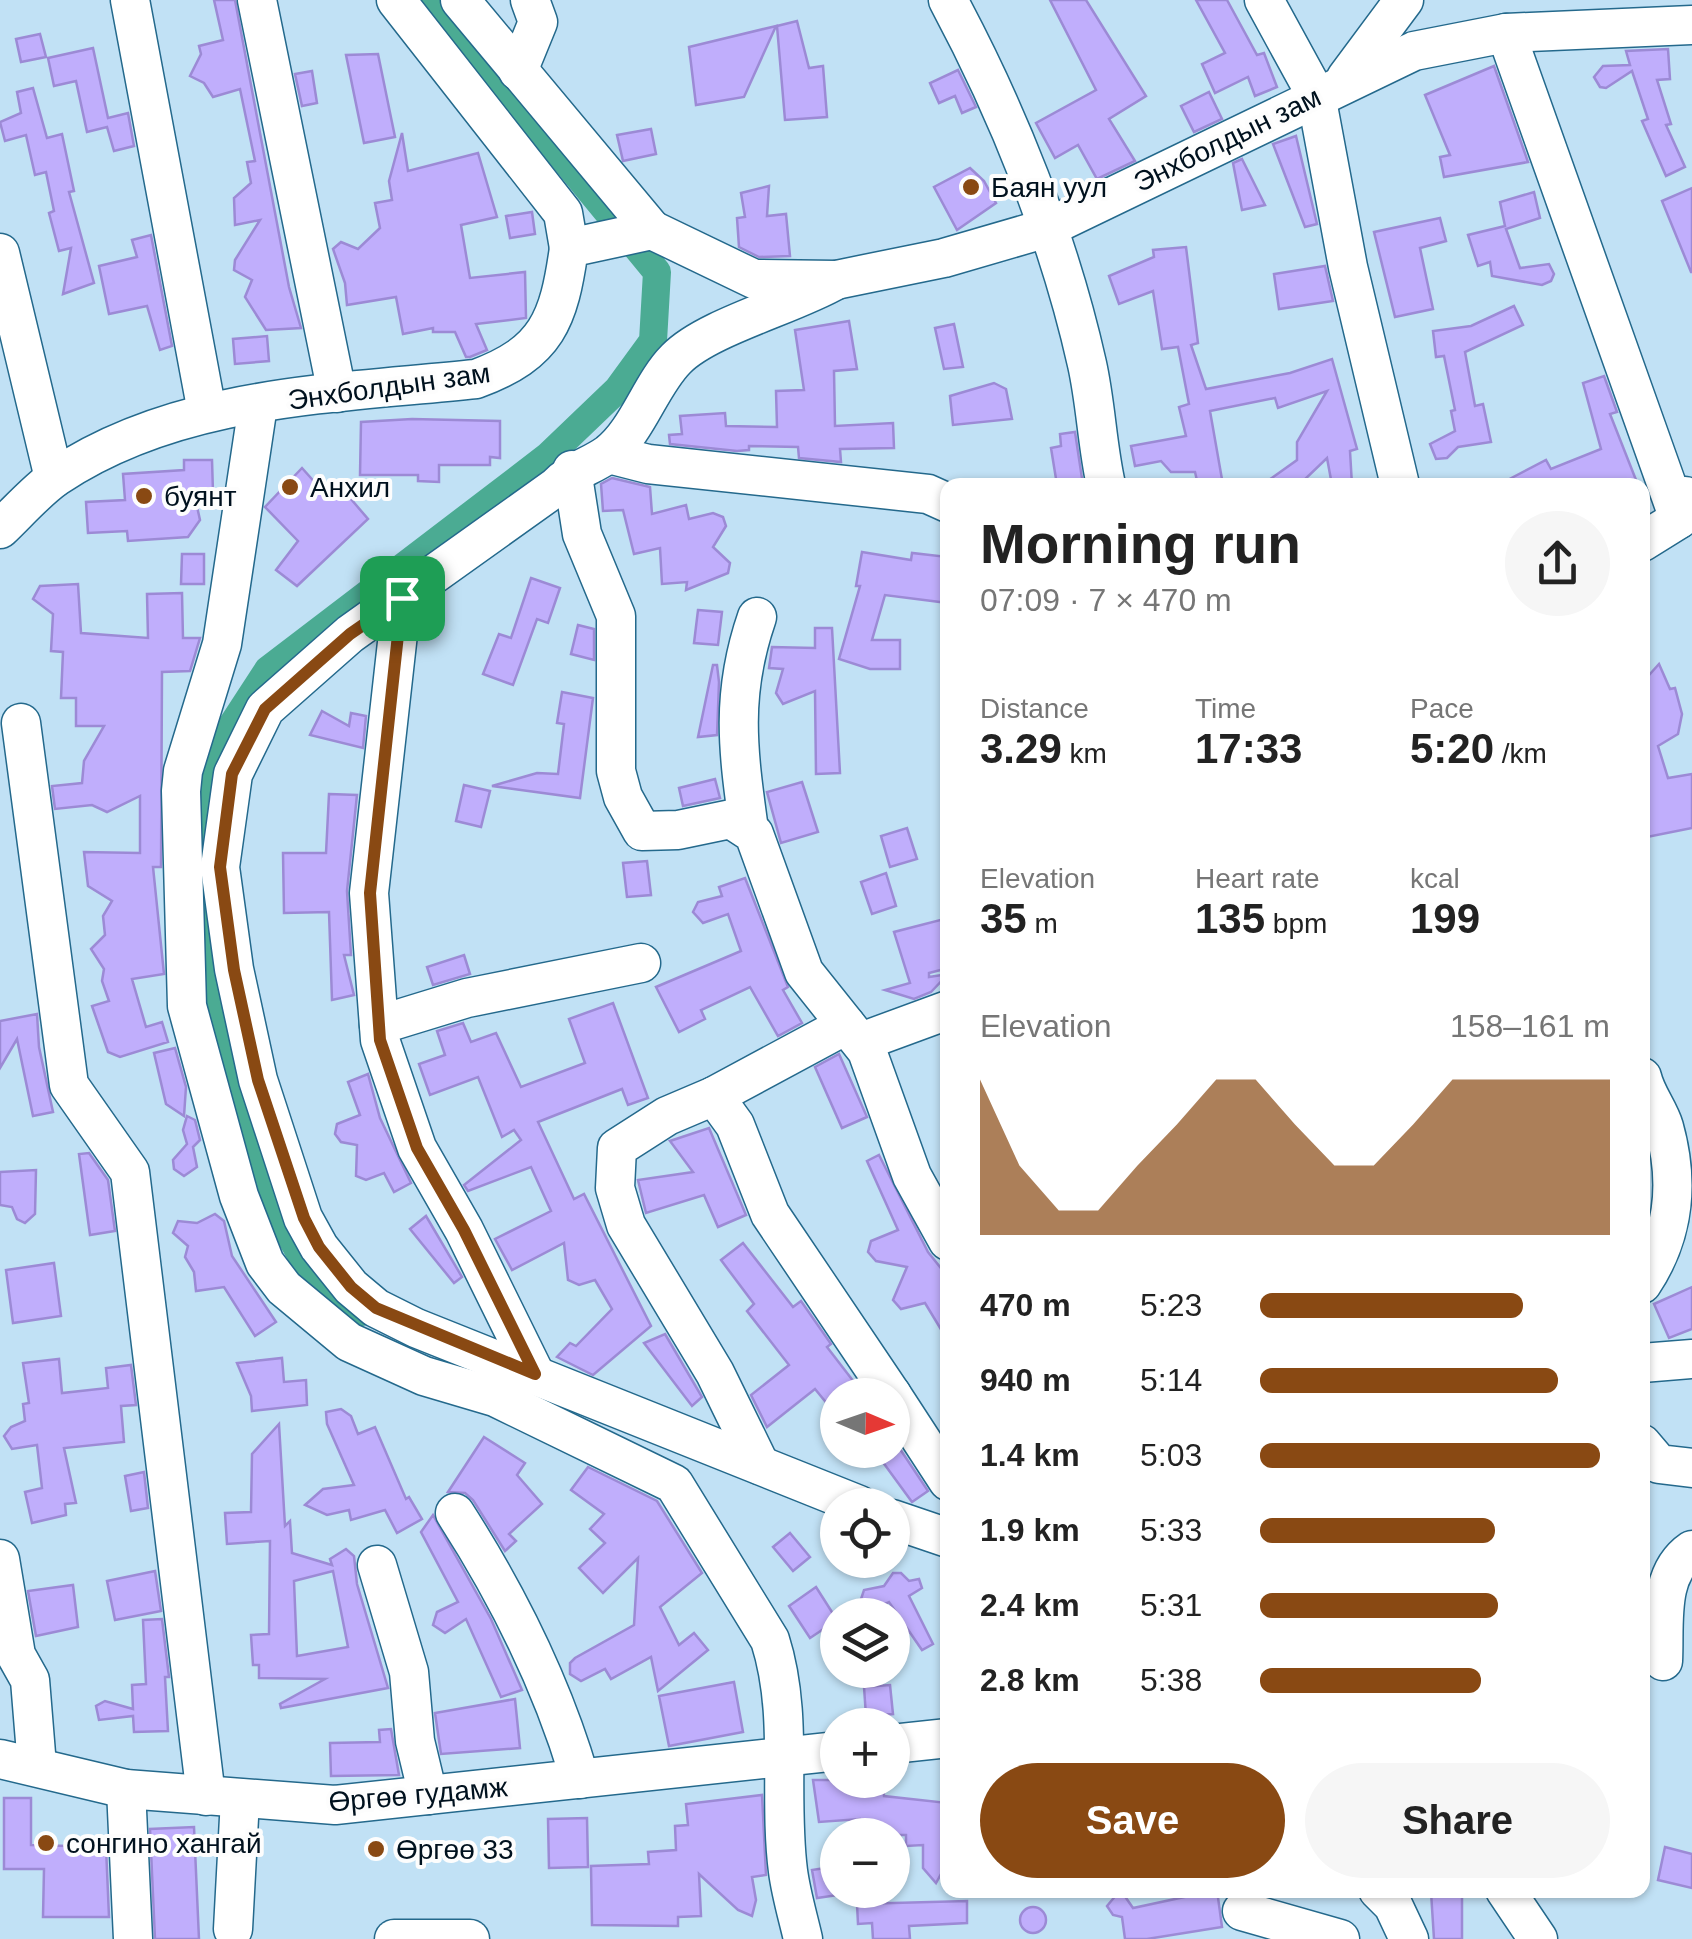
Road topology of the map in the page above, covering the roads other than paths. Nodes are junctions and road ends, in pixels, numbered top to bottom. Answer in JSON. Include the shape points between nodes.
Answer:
{"nodes":[{"id":1,"x":130,"y":0,"type":"edge"},
{"id":2,"x":257,"y":0,"type":"edge"},
{"id":3,"x":396,"y":0,"type":"edge"},
{"id":4,"x":460,"y":0,"type":"edge"},
{"id":5,"x":530,"y":0,"type":"edge"},
{"id":6,"x":948,"y":0,"type":"edge"},
{"id":7,"x":1264,"y":0,"type":"edge"},
{"id":8,"x":1404,"y":0,"type":"edge"},
{"id":9,"x":1692,"y":26,"type":"edge"},
{"id":10,"x":1506,"y":33,"type":"junction"},
{"id":11,"x":518,"y":71,"type":"junction"},
{"id":12,"x":1328,"y":90,"type":"junction"},
{"id":13,"x":1047,"y":228,"type":"junction"},
{"id":14,"x":652,"y":230,"type":"junction"},
{"id":15,"x":569,"y":248,"type":"junction"},
{"id":16,"x":0,"y":253,"type":"edge"},
{"id":17,"x":836,"y":280,"type":"junction"},
{"id":18,"x":336,"y":394,"type":"junction"},
{"id":19,"x":258,"y":405,"type":"junction"},
{"id":20,"x":207,"y":412,"type":"junction"},
{"id":21,"x":609,"y":454,"type":"junction"},
{"id":22,"x":572,"y":470,"type":"junction"},
{"id":23,"x":54,"y":478,"type":"junction"},
{"id":24,"x":1105,"y":478,"type":"edge"},
{"id":25,"x":1398,"y":478,"type":"edge"},
{"id":26,"x":940,"y":499,"type":"edge"},
{"id":27,"x":1685,"y":506,"type":"edge"},
{"id":28,"x":0,"y":530,"type":"edge"},
{"id":29,"x":1650,"y":535,"type":"edge"},
{"id":30,"x":402,"y":598,"type":"junction"},
{"id":31,"x":757,"y":618,"type":"dead end"},
{"id":32,"x":22,"y":723,"type":"dead end"},
{"id":33,"x":749,"y":830,"type":"junction"},
{"id":34,"x":641,"y":963,"type":"dead end"},
{"id":35,"x":940,"y":1012,"type":"edge"},
{"id":36,"x":379,"y":1024,"type":"junction"},
{"id":37,"x":854,"y":1034,"type":"junction"},
{"id":38,"x":1650,"y":1095,"type":"edge"},
{"id":39,"x":714,"y":1096,"type":"junction"},
{"id":40,"x":940,"y":1227,"type":"edge"},
{"id":41,"x":1650,"y":1272,"type":"edge"},
{"id":42,"x":1692,"y":1360,"type":"edge"},
{"id":43,"x":1650,"y":1363,"type":"edge"},
{"id":44,"x":535,"y":1374,"type":"junction"},
{"id":45,"x":881,"y":1378,"type":"edge"},
{"id":46,"x":910,"y":1423,"type":"edge"},
{"id":47,"x":1650,"y":1453,"type":"edge"},
{"id":48,"x":760,"y":1466,"type":"junction"},
{"id":49,"x":1692,"y":1468,"type":"edge"},
{"id":50,"x":940,"y":1469,"type":"edge"},
{"id":51,"x":820,"y":1490,"type":"edge"},
{"id":52,"x":454,"y":1512,"type":"dead end"},
{"id":53,"x":910,"y":1525,"type":"edge"},
{"id":54,"x":940,"y":1535,"type":"edge"},
{"id":55,"x":1692,"y":1550,"type":"edge"},
{"id":56,"x":0,"y":1558,"type":"edge"},
{"id":57,"x":378,"y":1564,"type":"dead end"},
{"id":58,"x":1667,"y":1579,"type":"edge"},
{"id":59,"x":1663,"y":1661,"type":"dead end"},
{"id":60,"x":940,"y":1739,"type":"edge"},
{"id":61,"x":910,"y":1742,"type":"edge"},
{"id":62,"x":820,"y":1753,"type":"edge"},
{"id":63,"x":787,"y":1757,"type":"junction"},
{"id":64,"x":18,"y":1763,"type":"edge"},
{"id":65,"x":580,"y":1780,"type":"junction"},
{"id":66,"x":126,"y":1789,"type":"junction"},
{"id":67,"x":428,"y":1795,"type":"junction"},
{"id":68,"x":223,"y":1797,"type":"junction"},
{"id":69,"x":1386,"y":1898,"type":"edge"},
{"id":70,"x":1510,"y":1898,"type":"edge"},
{"id":71,"x":1242,"y":1913,"type":"edge"},
{"id":72,"x":233,"y":1929,"type":"dead end"},
{"id":73,"x":133,"y":1939,"type":"edge"},
{"id":74,"x":394,"y":1939,"type":"edge"},
{"id":75,"x":470,"y":1939,"type":"edge"},
{"id":76,"x":803,"y":1939,"type":"edge"},
{"id":77,"x":1340,"y":1939,"type":"edge"},
{"id":78,"x":1409,"y":1939,"type":"edge"},
{"id":79,"x":1538,"y":1939,"type":"edge"}],
"edges":[{"from":1,"to":20,"type":"street"},
{"from":2,"to":18,"type":"street"},
{"from":3,"to":15,"type":"street","via":[[563,212]]},
{"from":4,"to":11,"type":"street"},
{"from":5,"to":11,"type":"street","via":[[538,22]]},
{"from":6,"to":13,"type":"street","via":[[978,56]]},
{"from":7,"to":12,"type":"street"},
{"from":8,"to":12,"type":"street"},
{"from":9,"to":10,"type":"street","name":"Энхболдын зам"},
{"from":10,"to":12,"type":"street","name":"Энхболдын зам","via":[[1414,51]]},
{"from":10,"to":27,"type":"street"},
{"from":11,"to":14,"type":"street"},
{"from":12,"to":13,"type":"street","name":"Энхболдын зам"},
{"from":12,"to":25,"type":"street","via":[[1348,268]]},
{"from":13,"to":17,"type":"street","name":"Энхболдын зам"},
{"from":13,"to":24,"type":"street","via":[[1087,364]]},
{"from":14,"to":15,"type":"street"},
{"from":14,"to":17,"type":"street","name":"Энхболдын зам","via":[[754,279]]},
{"from":15,"to":18,"type":"street","name":"Энхболдын зам","via":[[563,290],[547,330],[518,364],[476,379]]},
{"from":16,"to":23,"type":"street"},
{"from":17,"to":21,"type":"street","via":[[676,358]]},
{"from":18,"to":19,"type":"street","name":"Энхболдын зам"},
{"from":19,"to":20,"type":"street","name":"Энхболдын зам"},
{"from":19,"to":63,"type":"street","via":[[222,644],[181,791],[188,1006],[239,1196],[265,1262],[284,1288],[349,1342],[495,1398],[674,1484],[770,1640]]},
{"from":20,"to":23,"type":"street","name":"Энхболдын зам","via":[[132,435]]},
{"from":21,"to":22,"type":"street"},
{"from":21,"to":26,"type":"street"},
{"from":22,"to":30,"type":"street"},
{"from":22,"to":33,"type":"street","via":[[582,534],[616,616],[616,771],[623,798],[642,831],[731,818]]},
{"from":23,"to":28,"type":"street","name":"Энхболдын зам"},
{"from":27,"to":29,"type":"street"},
{"from":30,"to":36,"type":"street","via":[[370,893]]},
{"from":30,"to":44,"type":"street","via":[[265,709],[232,774],[220,867],[234,970],[258,1080],[319,1247],[376,1308]]},
{"from":31,"to":33,"type":"street","via":[[737,694]]},
{"from":32,"to":68,"type":"street","via":[[68,1085],[130,1172]]},
{"from":33,"to":37,"type":"street","via":[[804,972]]},
{"from":34,"to":36,"type":"street","via":[[467,998]]},
{"from":35,"to":37,"type":"street"},
{"from":36,"to":44,"type":"street","via":[[417,1148]]},
{"from":37,"to":39,"type":"street"},
{"from":37,"to":40,"type":"street"},
{"from":38,"to":41,"type":"street","via":[[1673,1170],[1663,1252]]},
{"from":39,"to":45,"type":"street","via":[[735,1125],[770,1214]]},
{"from":39,"to":48,"type":"street","via":[[618,1148],[615,1188],[626,1226],[715,1372]]},
{"from":42,"to":43,"type":"street"},
{"from":44,"to":48,"type":"street"},
{"from":46,"to":50,"type":"street"},
{"from":47,"to":49,"type":"street","via":[[1659,1464]]},
{"from":48,"to":51,"type":"street"},
{"from":52,"to":65,"type":"street","via":[[532,1647]]},
{"from":53,"to":54,"type":"street"},
{"from":55,"to":58,"type":"street"},
{"from":56,"to":64,"type":"street","via":[[16,1656],[30,1680]]},
{"from":57,"to":67,"type":"street","via":[[409,1672]]},
{"from":58,"to":59,"type":"street"},
{"from":60,"to":61,"type":"street"},
{"from":62,"to":63,"type":"street","name":"Өргөө гудамж"},
{"from":63,"to":65,"type":"street","name":"Өргөө гудамж"},
{"from":63,"to":76,"type":"street","via":[[788,1870]]},
{"from":64,"to":66,"type":"street","name":"Өргөө гудамж"},
{"from":65,"to":67,"type":"street","name":"Өргөө гудамж"},
{"from":66,"to":68,"type":"street","name":"Өргөө гудамж"},
{"from":66,"to":73,"type":"street"},
{"from":67,"to":68,"type":"street","name":"Өргөө гудамж","via":[[334,1805]]},
{"from":68,"to":72,"type":"street"},
{"from":69,"to":78,"type":"street"},
{"from":70,"to":79,"type":"street"},
{"from":71,"to":77,"type":"street"},
{"from":74,"to":75,"type":"street"}]}
